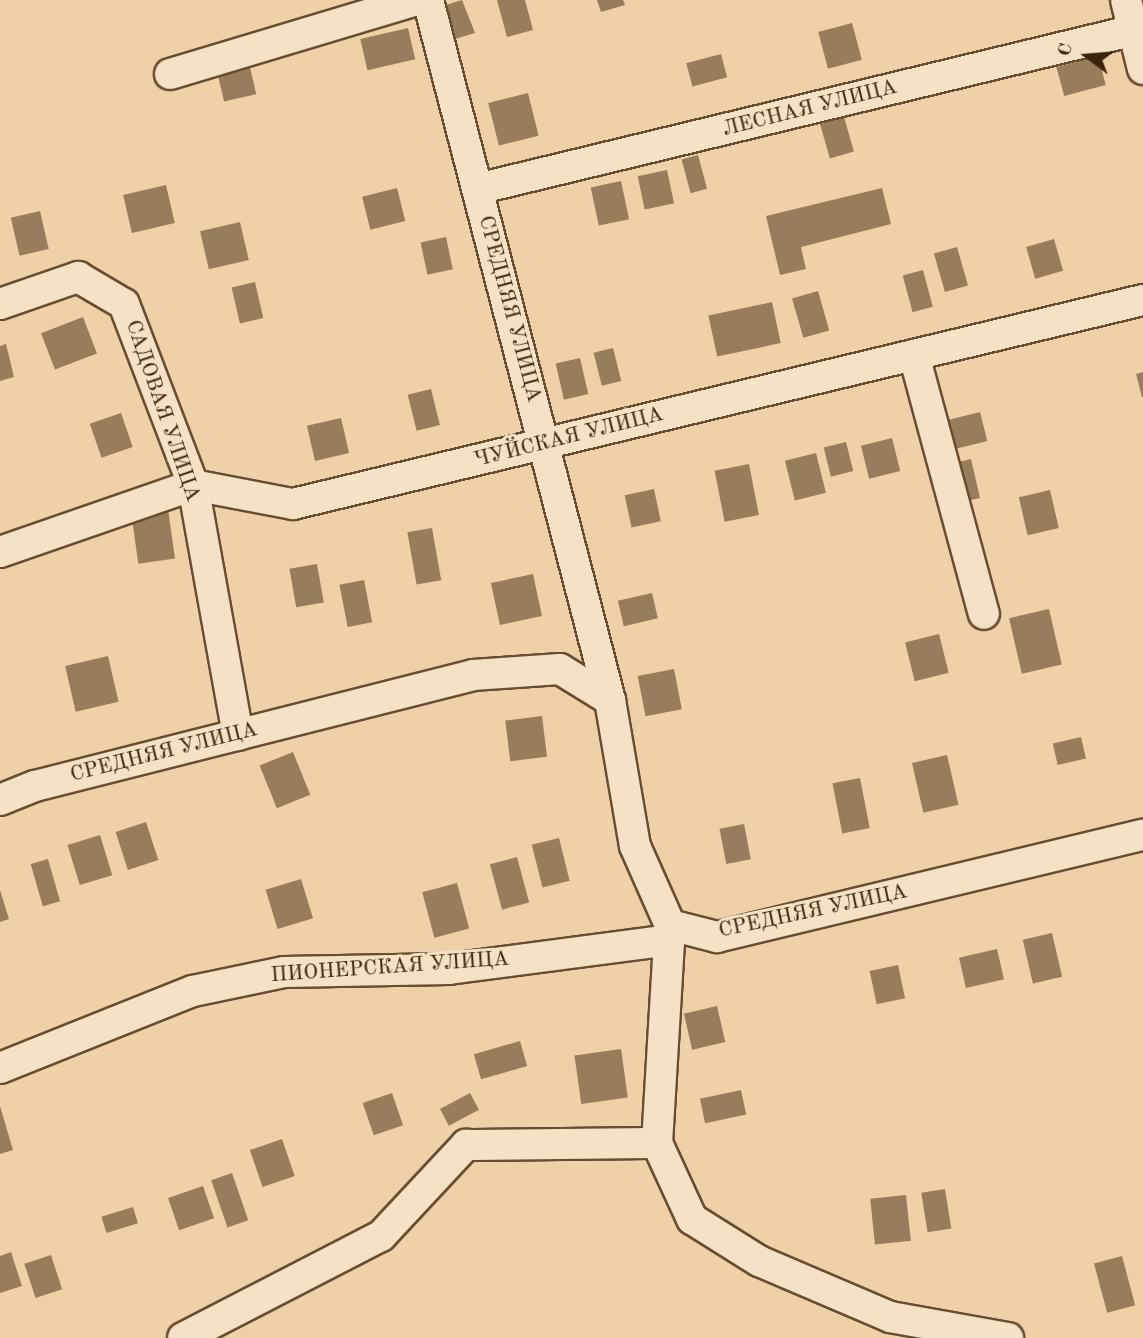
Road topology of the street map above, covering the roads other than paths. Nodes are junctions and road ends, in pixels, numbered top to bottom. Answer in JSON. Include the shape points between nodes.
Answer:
{"nodes":[{"id":1,"x":416,"y":0,"type":"edge"},
{"id":2,"x":428,"y":0,"type":"edge"},
{"id":3,"x":1126,"y":0,"type":"edge"},
{"id":4,"x":1138,"y":29,"type":"edge"},
{"id":5,"x":1143,"y":69,"type":"edge"},
{"id":6,"x":170,"y":74,"type":"dead end"},
{"id":7,"x":477,"y":189,"type":"junction"},
{"id":8,"x":1143,"y":300,"type":"edge"},
{"id":9,"x":0,"y":304,"type":"edge"},
{"id":10,"x":914,"y":355,"type":"junction"},
{"id":11,"x":544,"y":444,"type":"junction"},
{"id":12,"x":193,"y":485,"type":"junction"},
{"id":13,"x":0,"y":552,"type":"edge"},
{"id":14,"x":984,"y":614,"type":"dead end"},
{"id":15,"x":610,"y":700,"type":"junction"},
{"id":16,"x":238,"y":734,"type":"junction"},
{"id":17,"x":0,"y":800,"type":"edge"},
{"id":18,"x":1143,"y":835,"type":"edge"},
{"id":19,"x":670,"y":933,"type":"junction"},
{"id":20,"x":0,"y":1068,"type":"edge"},
{"id":21,"x":657,"y":1143,"type":"junction"},
{"id":22,"x":183,"y":1338,"type":"edge"},
{"id":23,"x":1008,"y":1338,"type":"edge"}],
"edges":[{"from":1,"to":6,"type":"street"},
{"from":2,"to":7,"type":"street","name":"СРЕДНЯЯ УЛИЦА"},
{"from":3,"to":4,"type":"street"},
{"from":4,"to":5,"type":"street"},
{"from":4,"to":7,"type":"street","name":"ЛЕСНАЯ УЛИЦА"},
{"from":7,"to":11,"type":"street","name":"СРЕДНЯЯ УЛИЦА"},
{"from":8,"to":10,"type":"street","name":"ЧУЙСКАЯ УЛИЦА"},
{"from":9,"to":12,"type":"street","name":"САДОВАЯ УЛИЦА","via":[[78,277],[124,304]]},
{"from":10,"to":11,"type":"street","name":"ЧУЙСКАЯ УЛИЦА"},
{"from":10,"to":14,"type":"street"},
{"from":11,"to":12,"type":"street","name":"ЧУЙСКАЯ УЛИЦА","via":[[293,504]]},
{"from":11,"to":15,"type":"street","name":"СРЕДНЯЯ УЛИЦА"},
{"from":12,"to":13,"type":"street","name":"ЧУЙСКАЯ УЛИЦА"},
{"from":12,"to":16,"type":"street","name":"САДОВАЯ УЛИЦА"},
{"from":15,"to":16,"type":"street","name":"СРЕДНЯЯ УЛИЦА","via":[[560,668],[473,675]]},
{"from":15,"to":19,"type":"street","name":"СРЕДНЯЯ УЛИЦА","via":[[635,846]]},
{"from":16,"to":17,"type":"street","name":"СРЕДНЯЯ УЛИЦА"},
{"from":18,"to":19,"type":"street","name":"СРЕДНЯЯ УЛИЦА","via":[[717,937]]},
{"from":19,"to":20,"type":"street","name":"ПИОНЕРСКАЯ УЛИЦА","via":[[449,969],[284,972],[193,991]]},
{"from":19,"to":21,"type":"street"},
{"from":21,"to":22,"type":"street","via":[[466,1145],[381,1236]]},
{"from":21,"to":23,"type":"street","via":[[692,1219],[759,1261],[890,1317]]}]}
